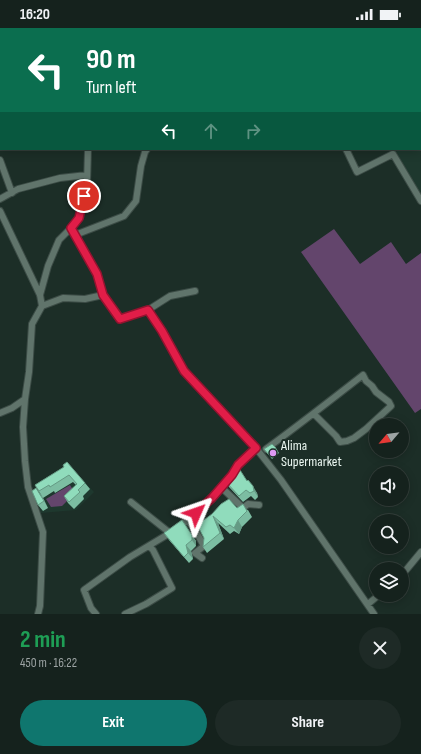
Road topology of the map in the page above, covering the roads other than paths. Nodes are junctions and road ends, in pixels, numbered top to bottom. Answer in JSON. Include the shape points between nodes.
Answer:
{"nodes":[{"id":1,"x":88,"y":150,"type":"edge"},
{"id":2,"x":146,"y":150,"type":"edge"},
{"id":3,"x":346,"y":150,"type":"edge"},
{"id":4,"x":0,"y":160,"type":"edge"},
{"id":5,"x":87,"y":175,"type":"junction"},
{"id":6,"x":12,"y":193,"type":"junction"},
{"id":7,"x":0,"y":199,"type":"edge"},
{"id":8,"x":421,"y":200,"type":"edge"},
{"id":9,"x":0,"y":211,"type":"edge"},
{"id":10,"x":71,"y":228,"type":"junction"},
{"id":11,"x":75,"y":235,"type":"junction"},
{"id":12,"x":195,"y":291,"type":"dead end"},
{"id":13,"x":40,"y":295,"type":"junction"},
{"id":14,"x":103,"y":295,"type":"junction"},
{"id":15,"x":42,"y":306,"type":"junction"},
{"id":16,"x":148,"y":310,"type":"junction"},
{"id":17,"x":25,"y":399,"type":"junction"},
{"id":18,"x":0,"y":413,"type":"edge"},
{"id":19,"x":314,"y":414,"type":"junction"},
{"id":20,"x":258,"y":451,"type":"junction"},
{"id":21,"x":221,"y":487,"type":"junction"},
{"id":22,"x":131,"y":502,"type":"dead end"},
{"id":23,"x":259,"y":505,"type":"dead end"},
{"id":24,"x":187,"y":520,"type":"junction"},
{"id":25,"x":170,"y":533,"type":"junction"},
{"id":26,"x":149,"y":546,"type":"junction"},
{"id":27,"x":421,"y":552,"type":"edge"},
{"id":28,"x":202,"y":558,"type":"dead end"},
{"id":29,"x":409,"y":567,"type":"edge"},
{"id":30,"x":370,"y":602,"type":"edge"},
{"id":31,"x":368,"y":604,"type":"junction"},
{"id":32,"x":38,"y":614,"type":"edge"},
{"id":33,"x":96,"y":614,"type":"edge"},
{"id":34,"x":125,"y":614,"type":"edge"},
{"id":35,"x":374,"y":614,"type":"edge"}],
"edges":[{"from":1,"to":5,"type":"street"},
{"from":2,"to":11,"type":"street","via":[[141,166],[136,201],[124,216]]},
{"from":3,"to":8,"type":"street","via":[[357,172],[393,154]]},
{"from":4,"to":6,"type":"street"},
{"from":5,"to":6,"type":"street","via":[[60,178],[18,189]]},
{"from":5,"to":10,"type":"street","via":[[79,218]]},
{"from":6,"to":7,"type":"street"},
{"from":9,"to":13,"type":"street"},
{"from":10,"to":11,"type":"street"},
{"from":10,"to":13,"type":"street","via":[[59,240]]},
{"from":11,"to":14,"type":"street","via":[[97,274]]},
{"from":12,"to":16,"type":"street","via":[[170,296]]},
{"from":13,"to":15,"type":"street"},
{"from":14,"to":15,"type":"street","via":[[85,299],[63,298]]},
{"from":14,"to":16,"type":"street","via":[[120,319]]},
{"from":15,"to":17,"type":"street","via":[[32,324]]},
{"from":16,"to":20,"type":"street","via":[[184,371]]},
{"from":17,"to":18,"type":"street"},
{"from":17,"to":32,"type":"street","via":[[23,428],[28,487],[43,532]]},
{"from":19,"to":19,"type":"street","via":[[363,375],[391,406],[366,429],[348,441],[340,442]]},
{"from":19,"to":20,"type":"street"},
{"from":20,"to":21,"type":"street","via":[[238,465]]},
{"from":20,"to":31,"type":"street"},
{"from":21,"to":23,"type":"street","via":[[243,508],[248,504]]},
{"from":21,"to":24,"type":"street"},
{"from":22,"to":25,"type":"street"},
{"from":24,"to":25,"type":"street"},
{"from":24,"to":28,"type":"street","via":[[204,546],[195,553]]},
{"from":25,"to":26,"type":"street"},
{"from":26,"to":33,"type":"street","via":[[84,590]]},
{"from":26,"to":34,"type":"street","via":[[172,588]]},
{"from":27,"to":29,"type":"street"},
{"from":30,"to":31,"type":"street"},
{"from":31,"to":35,"type":"street"}]}
